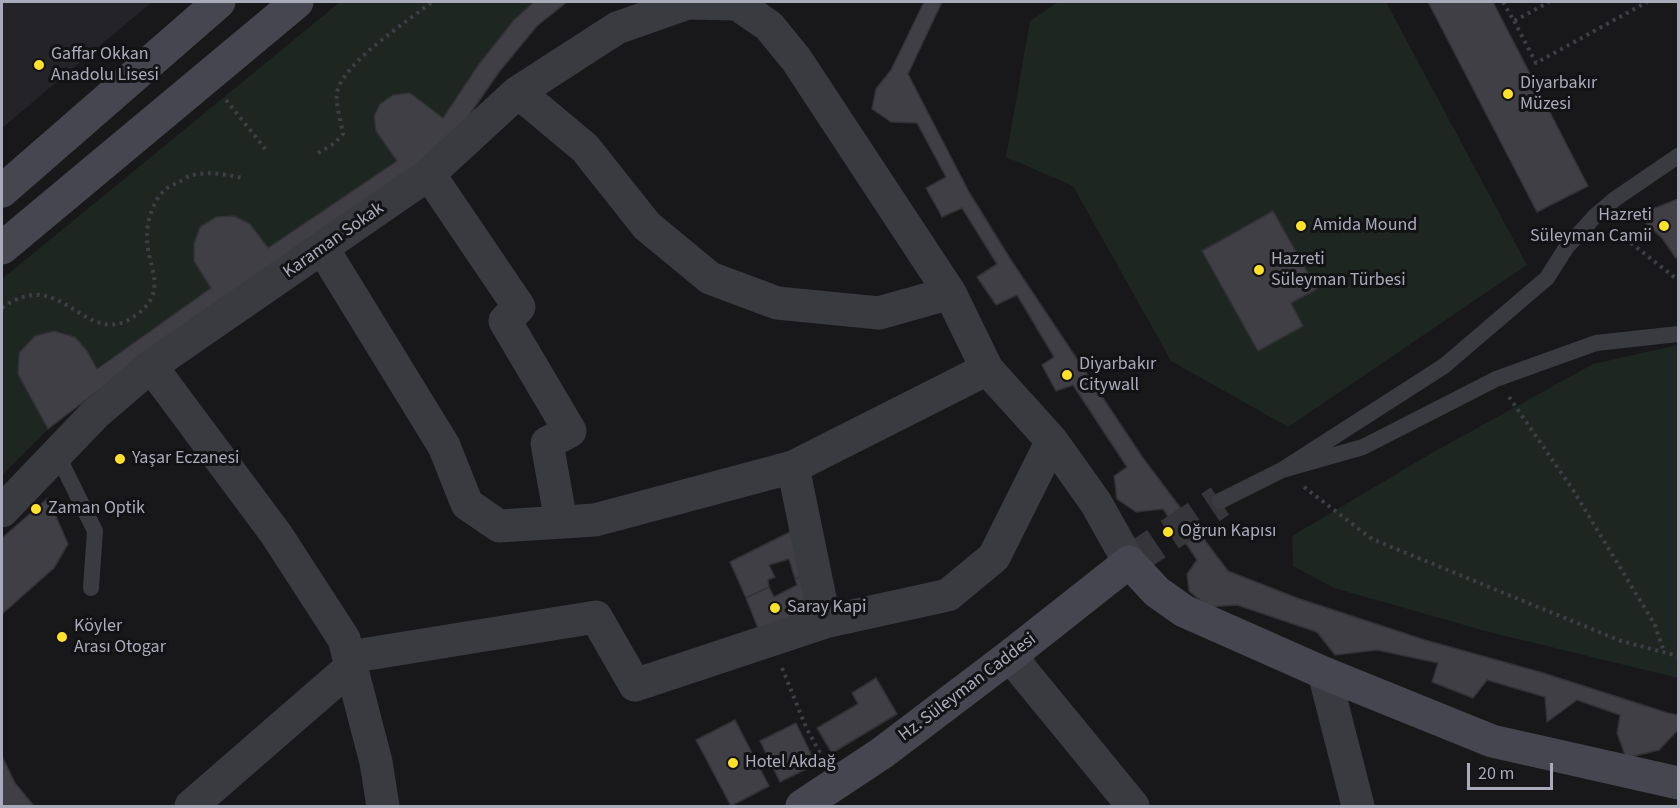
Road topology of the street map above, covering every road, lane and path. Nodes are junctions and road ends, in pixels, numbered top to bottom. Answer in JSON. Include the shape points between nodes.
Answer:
{"nodes":[{"id":1,"x":219,"y":2,"type":"edge"},
{"id":2,"x":297,"y":2,"type":"edge"},
{"id":3,"x":432,"y":2,"type":"edge"},
{"id":4,"x":1503,"y":2,"type":"edge"},
{"id":5,"x":1549,"y":2,"type":"edge"},
{"id":6,"x":1647,"y":2,"type":"edge"},
{"id":7,"x":1514,"y":21,"type":"junction"},
{"id":8,"x":207,"y":76,"type":"junction"},
{"id":9,"x":518,"y":92,"type":"junction"},
{"id":10,"x":267,"y":151,"type":"dead end"},
{"id":11,"x":318,"y":153,"type":"dead end"},
{"id":12,"x":1678,"y":156,"type":"edge"},
{"id":13,"x":429,"y":174,"type":"junction"},
{"id":14,"x":243,"y":178,"type":"dead end"},
{"id":15,"x":2,"y":191,"type":"edge"},
{"id":16,"x":1595,"y":216,"type":"junction"},
{"id":17,"x":2,"y":248,"type":"edge"},
{"id":18,"x":323,"y":249,"type":"junction"},
{"id":19,"x":1678,"y":280,"type":"edge"},
{"id":20,"x":950,"y":293,"type":"junction"},
{"id":21,"x":2,"y":308,"type":"edge"},
{"id":22,"x":1678,"y":334,"type":"edge"},
{"id":23,"x":151,"y":366,"type":"junction"},
{"id":24,"x":987,"y":369,"type":"junction"},
{"id":25,"x":1496,"y":379,"type":"junction"},
{"id":26,"x":1052,"y":441,"type":"junction"},
{"id":27,"x":57,"y":454,"type":"junction"},
{"id":28,"x":793,"y":467,"type":"junction"},
{"id":29,"x":1282,"y":470,"type":"junction"},
{"id":30,"x":1220,"y":501,"type":"tunnel mouth"},
{"id":31,"x":2,"y":511,"type":"edge"},
{"id":32,"x":561,"y":522,"type":"junction"},
{"id":33,"x":1129,"y":562,"type":"junction"},
{"id":34,"x":91,"y":588,"type":"dead end"},
{"id":35,"x":825,"y":621,"type":"junction"},
{"id":36,"x":771,"y":640,"type":"junction"},
{"id":37,"x":1664,"y":652,"type":"junction"},
{"id":38,"x":1010,"y":656,"type":"junction"},
{"id":39,"x":1678,"y":656,"type":"edge"},
{"id":40,"x":350,"y":662,"type":"junction"},
{"id":41,"x":1324,"y":673,"type":"junction"},
{"id":42,"x":1678,"y":783,"type":"edge"},
{"id":43,"x":836,"y":784,"type":"junction"},
{"id":44,"x":191,"y":807,"type":"edge"},
{"id":45,"x":383,"y":807,"type":"edge"},
{"id":46,"x":802,"y":807,"type":"edge"},
{"id":47,"x":1133,"y":807,"type":"edge"},
{"id":48,"x":1358,"y":807,"type":"edge"}],
"edges":[{"from":1,"to":15,"type":"street"},
{"from":2,"to":8,"type":"street"},
{"from":3,"to":11,"type":"path","via":[[355,63],[342,80],[337,93],[343,134]]},
{"from":4,"to":7,"type":"path"},
{"from":5,"to":7,"type":"path"},
{"from":6,"to":7,"type":"path","via":[[1536,63]]},
{"from":8,"to":10,"type":"path"},
{"from":8,"to":17,"type":"street"},
{"from":9,"to":13,"type":"street","name":"Karaman Sokak"},
{"from":9,"to":20,"type":"street","via":[[585,147],[647,226],[710,278],[777,303],[879,313]]},
{"from":9,"to":20,"type":"street","name":"Karaman Sokak","via":[[617,28],[688,3],[737,4],[769,26],[796,58]]},
{"from":12,"to":16,"type":"lane"},
{"from":13,"to":18,"type":"street","name":"Karaman Sokak"},
{"from":13,"to":32,"type":"street","via":[[519,307],[505,321],[570,431],[547,443]]},
{"from":14,"to":21,"type":"path","via":[[192,175],[164,190],[150,214],[146,237],[155,282],[151,301],[124,322],[107,326],[92,322],[55,298],[33,295],[12,300]]},
{"from":16,"to":19,"type":"path"},
{"from":16,"to":29,"type":"lane","via":[[1566,248],[1547,278],[1444,366]]},
{"from":18,"to":23,"type":"street","name":"Karaman Sokak"},
{"from":18,"to":32,"type":"street","via":[[444,446],[467,504],[499,526]]},
{"from":20,"to":24,"type":"street"},
{"from":22,"to":25,"type":"lane","via":[[1596,343]]},
{"from":23,"to":27,"type":"street","name":"Karaman Sokak","via":[[95,414]]},
{"from":23,"to":40,"type":"street","via":[[276,534],[344,639]]},
{"from":24,"to":26,"type":"street"},
{"from":24,"to":28,"type":"street"},
{"from":25,"to":29,"type":"lane","via":[[1363,447]]},
{"from":25,"to":37,"type":"path","via":[[1574,490],[1655,625]]},
{"from":26,"to":33,"type":"street","via":[[1096,503]]},
{"from":26,"to":35,"type":"street","via":[[994,557],[948,595]]},
{"from":27,"to":31,"type":"street","name":"Karaman Sokak"},
{"from":27,"to":34,"type":"lane","via":[[95,531]]},
{"from":28,"to":32,"type":"street","via":[[595,520]]},
{"from":28,"to":35,"type":"street"},
{"from":29,"to":30,"type":"lane"},
{"from":29,"to":37,"type":"path","via":[[1372,539],[1621,641]]},
{"from":33,"to":38,"type":"street","name":"Hz. Süleyman Caddesi"},
{"from":33,"to":41,"type":"street","via":[[1157,592],[1184,611]]},
{"from":35,"to":36,"type":"street"},
{"from":36,"to":40,"type":"street","via":[[635,685],[596,617]]},
{"from":36,"to":43,"type":"path","via":[[806,727]]},
{"from":37,"to":39,"type":"path"},
{"from":38,"to":43,"type":"street","name":"Hz. Süleyman Caddesi"},
{"from":38,"to":47,"type":"street"},
{"from":40,"to":44,"type":"street"},
{"from":40,"to":45,"type":"street","via":[[376,762]]},
{"from":41,"to":42,"type":"street","via":[[1492,741]]},
{"from":41,"to":48,"type":"street"},
{"from":43,"to":46,"type":"street","name":"Hz. Süleyman Caddesi"}]}
